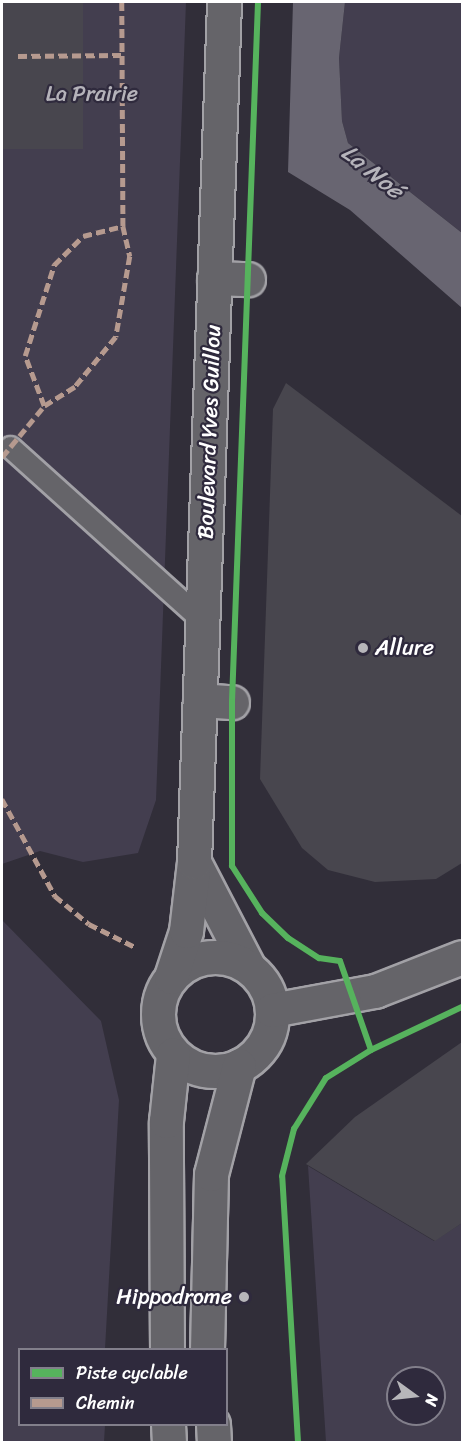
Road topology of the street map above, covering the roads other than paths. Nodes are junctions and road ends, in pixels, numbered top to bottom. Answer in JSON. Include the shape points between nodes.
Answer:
{"nodes":[{"id":1,"x":224,"y":2,"type":"edge"},
{"id":2,"x":214,"y":278,"type":"junction"},
{"id":3,"x":248,"y":279,"type":"dead end"},
{"id":4,"x":10,"y":447,"type":"dead end"},
{"id":5,"x":202,"y":620,"type":"junction"},
{"id":6,"x":200,"y":700,"type":"junction"},
{"id":7,"x":232,"y":702,"type":"dead end"},
{"id":8,"x":194,"y":862,"type":"junction"},
{"id":9,"x":462,"y":957,"type":"edge"},
{"id":10,"x":249,"y":968,"type":"junction"},
{"id":11,"x":171,"y":977,"type":"junction"},
{"id":12,"x":272,"y":1010,"type":"junction"},
{"id":13,"x":173,"y":1054,"type":"junction"},
{"id":14,"x":239,"y":1066,"type":"junction"},
{"id":15,"x":168,"y":1348,"type":"edge"},
{"id":16,"x":207,"y":1348,"type":"edge"},
{"id":17,"x":168,"y":1426,"type":"edge"},
{"id":18,"x":213,"y":1426,"type":"edge"},
{"id":19,"x":169,"y":1443,"type":"edge"},
{"id":20,"x":214,"y":1443,"type":"edge"}],
"edges":[{"from":1,"to":2,"type":"main road","name":"Boulevard Yves Guillou"},
{"from":2,"to":3,"type":"main road"},
{"from":2,"to":5,"type":"main road","name":"Boulevard Yves Guillou"},
{"from":4,"to":5,"type":"lane"},
{"from":5,"to":6,"type":"main road","name":"Boulevard Yves Guillou"},
{"from":6,"to":7,"type":"main road"},
{"from":6,"to":8,"type":"main road","name":"Boulevard Yves Guillou"},
{"from":8,"to":10,"type":"main road","name":"Boulevard Yves Guillou"},
{"from":8,"to":11,"type":"main road","name":"Boulevard Yves Guillou","via":[[186,931]]},
{"from":9,"to":12,"type":"main road","via":[[375,991]]},
{"from":10,"to":11,"type":"main road","via":[[234,960],[200,959]]},
{"from":10,"to":12,"type":"main road","via":[[265,986]]},
{"from":11,"to":13,"type":"main road","via":[[158,1016]]},
{"from":12,"to":14,"type":"main road","via":[[260,1050]]},
{"from":13,"to":14,"type":"main road","via":[[211,1072]]},
{"from":13,"to":15,"type":"main road","via":[[166,1120]]},
{"from":14,"to":16,"type":"main road","via":[[211,1174]]},
{"from":17,"to":19,"type":"main road"},
{"from":18,"to":20,"type":"main road"}]}
